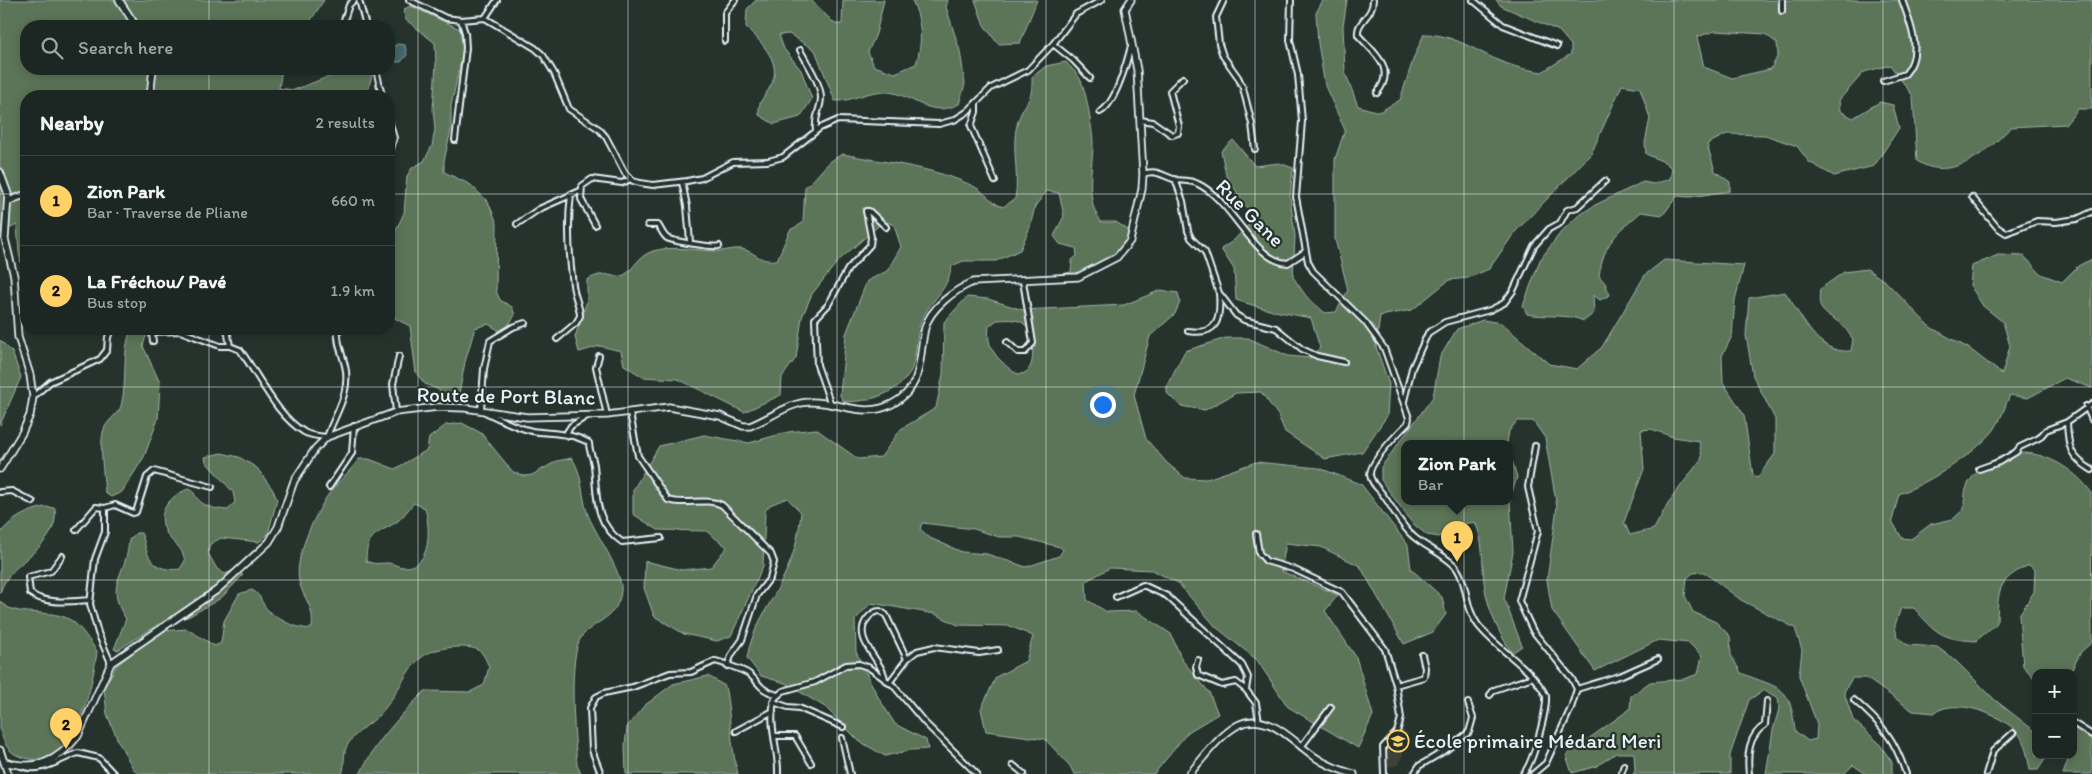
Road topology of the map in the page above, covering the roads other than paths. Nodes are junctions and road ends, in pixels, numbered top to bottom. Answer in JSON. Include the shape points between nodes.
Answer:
{"nodes":[{"id":1,"x":119,"y":0,"type":"edge"},
{"id":2,"x":354,"y":0,"type":"edge"},
{"id":3,"x":359,"y":0,"type":"edge"},
{"id":4,"x":409,"y":0,"type":"edge"},
{"id":5,"x":497,"y":0,"type":"edge"},
{"id":6,"x":736,"y":0,"type":"edge"},
{"id":7,"x":1102,"y":0,"type":"edge"},
{"id":8,"x":1131,"y":0,"type":"edge"},
{"id":9,"x":1224,"y":0,"type":"edge"},
{"id":10,"x":1291,"y":0,"type":"edge"},
{"id":11,"x":1373,"y":0,"type":"edge"},
{"id":12,"x":1473,"y":0,"type":"edge"},
{"id":13,"x":1782,"y":0,"type":"edge"},
{"id":14,"x":1902,"y":0,"type":"edge"},
{"id":15,"x":1782,"y":10,"type":"dead end"},
{"id":16,"x":485,"y":18,"type":"junction"},
{"id":17,"x":132,"y":20,"type":"edge"},
{"id":18,"x":344,"y":20,"type":"edge"},
{"id":19,"x":364,"y":20,"type":"edge"},
{"id":20,"x":460,"y":20,"type":"junction"},
{"id":21,"x":725,"y":41,"type":"dead end"},
{"id":22,"x":1053,"y":44,"type":"junction"},
{"id":23,"x":1131,"y":44,"type":"junction"},
{"id":24,"x":1557,"y":46,"type":"dead end"},
{"id":25,"x":800,"y":50,"type":"dead end"},
{"id":26,"x":152,"y":75,"type":"edge"},
{"id":27,"x":377,"y":75,"type":"edge"},
{"id":28,"x":1090,"y":78,"type":"dead end"},
{"id":29,"x":1183,"y":78,"type":"dead end"},
{"id":30,"x":1883,"y":81,"type":"dead end"},
{"id":31,"x":151,"y":90,"type":"edge"},
{"id":32,"x":381,"y":90,"type":"edge"},
{"id":33,"x":1377,"y":93,"type":"dead end"},
{"id":34,"x":976,"y":103,"type":"junction"},
{"id":35,"x":1100,"y":112,"type":"dead end"},
{"id":36,"x":1140,"y":120,"type":"junction"},
{"id":37,"x":816,"y":131,"type":"junction"},
{"id":38,"x":455,"y":140,"type":"dead end"},
{"id":39,"x":1255,"y":149,"type":"dead end"},
{"id":40,"x":0,"y":172,"type":"edge"},
{"id":41,"x":1143,"y":174,"type":"junction"},
{"id":42,"x":631,"y":179,"type":"junction"},
{"id":43,"x":1175,"y":179,"type":"junction"},
{"id":44,"x":995,"y":181,"type":"dead end"},
{"id":45,"x":1605,"y":181,"type":"dead end"},
{"id":46,"x":682,"y":182,"type":"junction"},
{"id":47,"x":580,"y":191,"type":"junction"},
{"id":48,"x":571,"y":194,"type":"junction"},
{"id":49,"x":20,"y":196,"type":"edge"},
{"id":50,"x":1972,"y":196,"type":"dead end"},
{"id":51,"x":9,"y":201,"type":"junction"},
{"id":52,"x":2092,"y":212,"type":"edge"},
{"id":53,"x":517,"y":224,"type":"dead end"},
{"id":54,"x":595,"y":225,"type":"dead end"},
{"id":55,"x":648,"y":225,"type":"dead end"},
{"id":56,"x":886,"y":227,"type":"dead end"},
{"id":57,"x":690,"y":242,"type":"junction"},
{"id":58,"x":719,"y":246,"type":"dead end"},
{"id":59,"x":1305,"y":252,"type":"junction"},
{"id":60,"x":1023,"y":281,"type":"junction"},
{"id":61,"x":1220,"y":293,"type":"junction"},
{"id":62,"x":525,"y":324,"type":"dead end"},
{"id":63,"x":1188,"y":331,"type":"dead end"},
{"id":64,"x":111,"y":335,"type":"edge"},
{"id":65,"x":152,"y":335,"type":"edge"},
{"id":66,"x":191,"y":335,"type":"edge"},
{"id":67,"x":228,"y":335,"type":"edge"},
{"id":68,"x":338,"y":335,"type":"edge"},
{"id":69,"x":556,"y":339,"type":"dead end"},
{"id":70,"x":153,"y":341,"type":"dead end"},
{"id":71,"x":1007,"y":342,"type":"dead end"},
{"id":72,"x":230,"y":346,"type":"junction"},
{"id":73,"x":399,"y":356,"type":"dead end"},
{"id":74,"x":600,"y":356,"type":"dead end"},
{"id":75,"x":1344,"y":362,"type":"dead end"},
{"id":76,"x":33,"y":397,"type":"junction"},
{"id":77,"x":1404,"y":401,"type":"junction"},
{"id":78,"x":2092,"y":404,"type":"edge"},
{"id":79,"x":831,"y":405,"type":"junction"},
{"id":80,"x":2086,"y":406,"type":"junction"},
{"id":81,"x":481,"y":410,"type":"junction"},
{"id":82,"x":396,"y":412,"type":"junction"},
{"id":83,"x":630,"y":412,"type":"junction"},
{"id":84,"x":607,"y":415,"type":"junction"},
{"id":85,"x":588,"y":416,"type":"junction"},
{"id":86,"x":2092,"y":420,"type":"edge"},
{"id":87,"x":2068,"y":422,"type":"junction"},
{"id":88,"x":354,"y":426,"type":"junction"},
{"id":89,"x":569,"y":436,"type":"junction"},
{"id":90,"x":327,"y":437,"type":"junction"},
{"id":91,"x":1536,"y":446,"type":"dead end"},
{"id":92,"x":1979,"y":468,"type":"dead end"},
{"id":93,"x":0,"y":469,"type":"edge"},
{"id":94,"x":2092,"y":470,"type":"edge"},
{"id":95,"x":212,"y":487,"type":"dead end"},
{"id":96,"x":329,"y":487,"type":"dead end"},
{"id":97,"x":0,"y":492,"type":"edge"},
{"id":98,"x":33,"y":502,"type":"dead end"},
{"id":99,"x":105,"y":508,"type":"junction"},
{"id":100,"x":76,"y":530,"type":"dead end"},
{"id":101,"x":1256,"y":534,"type":"dead end"},
{"id":102,"x":661,"y":538,"type":"dead end"},
{"id":103,"x":62,"y":556,"type":"dead end"},
{"id":104,"x":1116,"y":597,"type":"dead end"},
{"id":105,"x":90,"y":600,"type":"junction"},
{"id":106,"x":998,"y":650,"type":"dead end"},
{"id":107,"x":1422,"y":655,"type":"dead end"},
{"id":108,"x":907,"y":659,"type":"junction"},
{"id":109,"x":1658,"y":659,"type":"dead end"},
{"id":110,"x":1198,"y":660,"type":"dead end"},
{"id":111,"x":111,"y":663,"type":"junction"},
{"id":112,"x":727,"y":666,"type":"junction"},
{"id":113,"x":1533,"y":677,"type":"junction"},
{"id":114,"x":887,"y":681,"type":"junction"},
{"id":115,"x":1396,"y":685,"type":"junction"},
{"id":116,"x":1576,"y":688,"type":"junction"},
{"id":117,"x":1246,"y":690,"type":"junction"},
{"id":118,"x":777,"y":695,"type":"junction"},
{"id":119,"x":1490,"y":695,"type":"dead end"},
{"id":120,"x":1854,"y":700,"type":"dead end"},
{"id":121,"x":1767,"y":701,"type":"dead end"},
{"id":122,"x":773,"y":702,"type":"junction"},
{"id":123,"x":1468,"y":703,"type":"dead end"},
{"id":124,"x":1331,"y":707,"type":"dead end"},
{"id":125,"x":773,"y":711,"type":"junction"},
{"id":126,"x":1259,"y":722,"type":"junction"},
{"id":127,"x":2077,"y":726,"type":"edge"},
{"id":128,"x":843,"y":728,"type":"dead end"},
{"id":129,"x":736,"y":731,"type":"dead end"},
{"id":130,"x":2013,"y":733,"type":"dead end"},
{"id":131,"x":2092,"y":735,"type":"edge"},
{"id":132,"x":774,"y":736,"type":"junction"},
{"id":133,"x":842,"y":738,"type":"dead end"},
{"id":134,"x":1301,"y":747,"type":"junction"},
{"id":135,"x":0,"y":750,"type":"edge"},
{"id":136,"x":5,"y":762,"type":"junction"},
{"id":137,"x":811,"y":763,"type":"dead end"},
{"id":138,"x":1013,"y":765,"type":"dead end"},
{"id":139,"x":1624,"y":765,"type":"dead end"},
{"id":140,"x":21,"y":766,"type":"junction"},
{"id":141,"x":8,"y":774,"type":"edge"},
{"id":142,"x":114,"y":774,"type":"edge"},
{"id":143,"x":601,"y":774,"type":"edge"},
{"id":144,"x":778,"y":774,"type":"edge"},
{"id":145,"x":850,"y":774,"type":"edge"},
{"id":146,"x":977,"y":774,"type":"edge"},
{"id":147,"x":1024,"y":774,"type":"edge"},
{"id":148,"x":1189,"y":774,"type":"edge"},
{"id":149,"x":1354,"y":774,"type":"edge"},
{"id":150,"x":1384,"y":774,"type":"edge"},
{"id":151,"x":1414,"y":774,"type":"edge"},
{"id":152,"x":1523,"y":774,"type":"edge"},
{"id":153,"x":1533,"y":774,"type":"edge"},
{"id":154,"x":1621,"y":774,"type":"edge"},
{"id":155,"x":1749,"y":774,"type":"edge"},
{"id":156,"x":1906,"y":774,"type":"edge"},
{"id":157,"x":1986,"y":774,"type":"edge"}],
"edges":[{"from":1,"to":17,"type":"street"},
{"from":2,"to":18,"type":"street"},
{"from":3,"to":19,"type":"street"},
{"from":4,"to":20,"type":"street","via":[[436,15]]},
{"from":5,"to":16,"type":"street"},
{"from":6,"to":21,"type":"street","via":[[725,13]]},
{"from":7,"to":22,"type":"street","via":[[1076,14]]},
{"from":8,"to":23,"type":"street","name":"Route de Port Blanc","via":[[1125,9]]},
{"from":9,"to":39,"type":"street","via":[[1216,17],[1219,44],[1243,88],[1254,130]]},
{"from":10,"to":59,"type":"street","via":[[1290,40],[1298,75],[1302,121],[1296,197]]},
{"from":11,"to":33,"type":"street","via":[[1371,12],[1360,24],[1358,35],[1380,59],[1385,74],[1384,85]]},
{"from":12,"to":24,"type":"street","via":[[1503,25]]},
{"from":13,"to":15,"type":"street"},
{"from":14,"to":30,"type":"street","via":[[1914,33],[1912,59],[1905,74]]},
{"from":16,"to":20,"type":"street"},
{"from":16,"to":42,"type":"street","via":[[544,55],[570,109],[606,137]]},
{"from":20,"to":38,"type":"street","via":[[466,48]]},
{"from":22,"to":28,"type":"street"},
{"from":22,"to":34,"type":"street","via":[[1028,70],[991,88]]},
{"from":23,"to":35,"type":"street","via":[[1124,73],[1107,106]]},
{"from":23,"to":36,"type":"street","name":"Route de Port Blanc","via":[[1137,70]]},
{"from":25,"to":37,"type":"street","via":[[820,92],[820,104],[814,118]]},
{"from":26,"to":31,"type":"street"},
{"from":27,"to":32,"type":"street"},
{"from":29,"to":36,"type":"street","via":[[1170,91],[1178,133],[1172,134],[1153,122]]},
{"from":34,"to":37,"type":"street","via":[[954,120],[939,124],[838,120]]},
{"from":34,"to":44,"type":"street","via":[[971,126]]},
{"from":36,"to":41,"type":"street","name":"Route de Port Blanc"},
{"from":37,"to":46,"type":"street","via":[[783,157],[733,162],[702,178]]},
{"from":40,"to":51,"type":"street"},
{"from":41,"to":43,"type":"street","name":"Rue Gane","via":[[1157,171]]},
{"from":41,"to":60,"type":"street","name":"Route de Port Blanc","via":[[1132,232],[1117,257],[1078,278]]},
{"from":42,"to":46,"type":"street","via":[[653,185]]},
{"from":42,"to":47,"type":"street","via":[[622,183],[592,179],[585,182]]},
{"from":43,"to":59,"type":"street","name":"Rue Gane","via":[[1198,184],[1211,193],[1237,218],[1252,241],[1273,260],[1288,263]]},
{"from":43,"to":61,"type":"street","via":[[1188,231],[1205,252]]},
{"from":45,"to":77,"type":"street","via":[[1578,207],[1567,210],[1560,223],[1549,229],[1534,246],[1504,303],[1445,322],[1428,333],[1412,368]]},
{"from":46,"to":57,"type":"street"},
{"from":47,"to":48,"type":"street"},
{"from":47,"to":54,"type":"street"},
{"from":48,"to":53,"type":"street","via":[[533,212]]},
{"from":48,"to":69,"type":"street","via":[[569,252],[574,296],[580,316]]},
{"from":49,"to":51,"type":"street"},
{"from":50,"to":52,"type":"street","via":[[1997,227],[2006,233],[2037,221],[2076,219]]},
{"from":51,"to":76,"type":"street","via":[[4,239],[14,276],[18,337]]},
{"from":55,"to":57,"type":"street","via":[[658,225],[665,237],[672,241]]},
{"from":56,"to":79,"type":"street","via":[[869,211],[865,212],[870,245],[848,269],[833,298],[815,319],[817,365]]},
{"from":57,"to":58,"type":"street","via":[[713,248]]},
{"from":59,"to":77,"type":"street","via":[[1313,271],[1365,322],[1384,348]]},
{"from":60,"to":71,"type":"street","via":[[1033,343],[1025,352],[1018,352]]},
{"from":60,"to":79,"type":"street","name":"Route de Port Blanc","via":[[973,282],[938,307],[925,328],[917,376],[910,390],[892,404],[874,410]]},
{"from":61,"to":63,"type":"street","via":[[1221,313],[1214,325],[1207,332]]},
{"from":61,"to":75,"type":"street","via":[[1239,318],[1276,328],[1302,349]]},
{"from":62,"to":81,"type":"street","via":[[490,342]]},
{"from":64,"to":76,"type":"street","via":[[107,352],[100,359],[50,382]]},
{"from":65,"to":70,"type":"street"},
{"from":66,"to":72,"type":"street","via":[[220,346]]},
{"from":67,"to":72,"type":"street"},
{"from":68,"to":90,"type":"street","via":[[338,347],[346,370],[346,389],[342,406]]},
{"from":72,"to":90,"type":"street","via":[[240,350],[273,400],[294,424],[306,433]]},
{"from":73,"to":82,"type":"street","via":[[393,384]]},
{"from":74,"to":84,"type":"street","via":[[596,367]]},
{"from":76,"to":93,"type":"street","via":[[25,427]]},
{"from":77,"to":113,"type":"street","via":[[1408,424],[1380,455],[1370,474],[1371,480],[1411,535],[1455,566],[1462,579],[1469,609],[1478,624]]},
{"from":78,"to":80,"type":"street"},
{"from":79,"to":83,"type":"street","name":"Route de Port Blanc","via":[[808,401],[750,426],[669,407]]},
{"from":80,"to":86,"type":"street"},
{"from":80,"to":87,"type":"street"},
{"from":81,"to":82,"type":"street","name":"Route de Port Blanc","via":[[438,407]]},
{"from":81,"to":85,"type":"street","name":"Route de Port Blanc","via":[[527,417]]},
{"from":81,"to":89,"type":"street","via":[[531,431]]},
{"from":82,"to":88,"type":"street","name":"Route de Port Blanc"},
{"from":83,"to":84,"type":"street","name":"Route de Port Blanc"},
{"from":83,"to":112,"type":"street","via":[[638,456],[668,500],[722,505],[771,554],[774,562],[770,578],[758,595],[742,640]]},
{"from":84,"to":85,"type":"street","name":"Route de Port Blanc"},
{"from":85,"to":89,"type":"street","via":[[571,426]]},
{"from":87,"to":92,"type":"street","via":[[2046,430],[2039,438],[1999,462]]},
{"from":87,"to":94,"type":"street","via":[[2072,455]]},
{"from":88,"to":90,"type":"street","name":"Route de Port Blanc"},
{"from":88,"to":96,"type":"street","via":[[352,454]]},
{"from":89,"to":102,"type":"street","via":[[589,443],[597,508],[604,524],[622,542]]},
{"from":90,"to":111,"type":"street","name":"Route de Port Blanc","via":[[314,449],[294,481],[278,527],[269,542],[218,590]]},
{"from":91,"to":116,"type":"street","via":[[1528,487],[1538,531],[1519,601],[1533,631]]},
{"from":95,"to":99,"type":"street","via":[[154,471],[147,477],[136,512],[115,505]]},
{"from":97,"to":98,"type":"street","via":[[12,491]]},
{"from":99,"to":100,"type":"street","via":[[93,508]]},
{"from":99,"to":105,"type":"street","via":[[105,532],[95,559]]},
{"from":101,"to":115,"type":"street","via":[[1259,552],[1266,561],[1294,569],[1342,592],[1385,649]]},
{"from":103,"to":105,"type":"street","via":[[51,571],[28,577],[30,593],[37,598]]},
{"from":104,"to":117,"type":"street","via":[[1143,585],[1167,596],[1242,665],[1248,677]]},
{"from":105,"to":111,"type":"street","via":[[98,633]]},
{"from":106,"to":108,"type":"street","via":[[978,653],[934,647],[917,651]]},
{"from":107,"to":115,"type":"street","via":[[1424,677]]},
{"from":108,"to":114,"type":"street"},
{"from":108,"to":114,"type":"street","via":[[886,615],[874,612],[865,622],[864,636]]},
{"from":109,"to":116,"type":"street","via":[[1622,675]]},
{"from":110,"to":117,"type":"street","via":[[1198,675],[1222,686],[1236,682]]},
{"from":111,"to":140,"type":"street","via":[[78,736],[43,764]]},
{"from":112,"to":118,"type":"street","via":[[750,674],[758,686]]},
{"from":112,"to":143,"type":"street","via":[[716,661],[691,672],[670,673],[596,697],[590,708],[592,750]]},
{"from":113,"to":119,"type":"street","via":[[1494,690]]},
{"from":113,"to":152,"type":"street","via":[[1546,696],[1546,703],[1533,757]]},
{"from":114,"to":118,"type":"street","via":[[868,666],[846,665],[815,682]]},
{"from":114,"to":146,"type":"street"},
{"from":115,"to":150,"type":"street","via":[[1400,724],[1384,747]]},
{"from":116,"to":153,"type":"street","via":[[1571,708],[1546,763]]},
{"from":117,"to":126,"type":"street","via":[[1256,703]]},
{"from":118,"to":122,"type":"street"},
{"from":120,"to":156,"type":"street","via":[[1883,727],[1900,751]]},
{"from":121,"to":155,"type":"street","via":[[1766,725],[1759,729],[1749,746]]},
{"from":122,"to":125,"type":"street"},
{"from":122,"to":128,"type":"street","via":[[799,708]]},
{"from":123,"to":151,"type":"street","via":[[1473,718],[1468,732],[1446,750],[1418,766]]},
{"from":124,"to":134,"type":"street"},
{"from":125,"to":129,"type":"street"},
{"from":125,"to":132,"type":"street"},
{"from":126,"to":134,"type":"street","via":[[1274,727]]},
{"from":126,"to":148,"type":"street","via":[[1249,722],[1230,731]]},
{"from":127,"to":131,"type":"street"},
{"from":130,"to":157,"type":"street","via":[[1993,751]]},
{"from":132,"to":137,"type":"street","via":[[795,736]]},
{"from":132,"to":144,"type":"street"},
{"from":133,"to":145,"type":"street"},
{"from":134,"to":149,"type":"street","via":[[1316,758]]},
{"from":135,"to":136,"type":"street"},
{"from":136,"to":140,"type":"street"},
{"from":136,"to":141,"type":"street"},
{"from":138,"to":147,"type":"street"},
{"from":139,"to":154,"type":"street"},
{"from":140,"to":142,"type":"street","via":[[26,771],[50,770],[78,753],[100,758]]}]}
